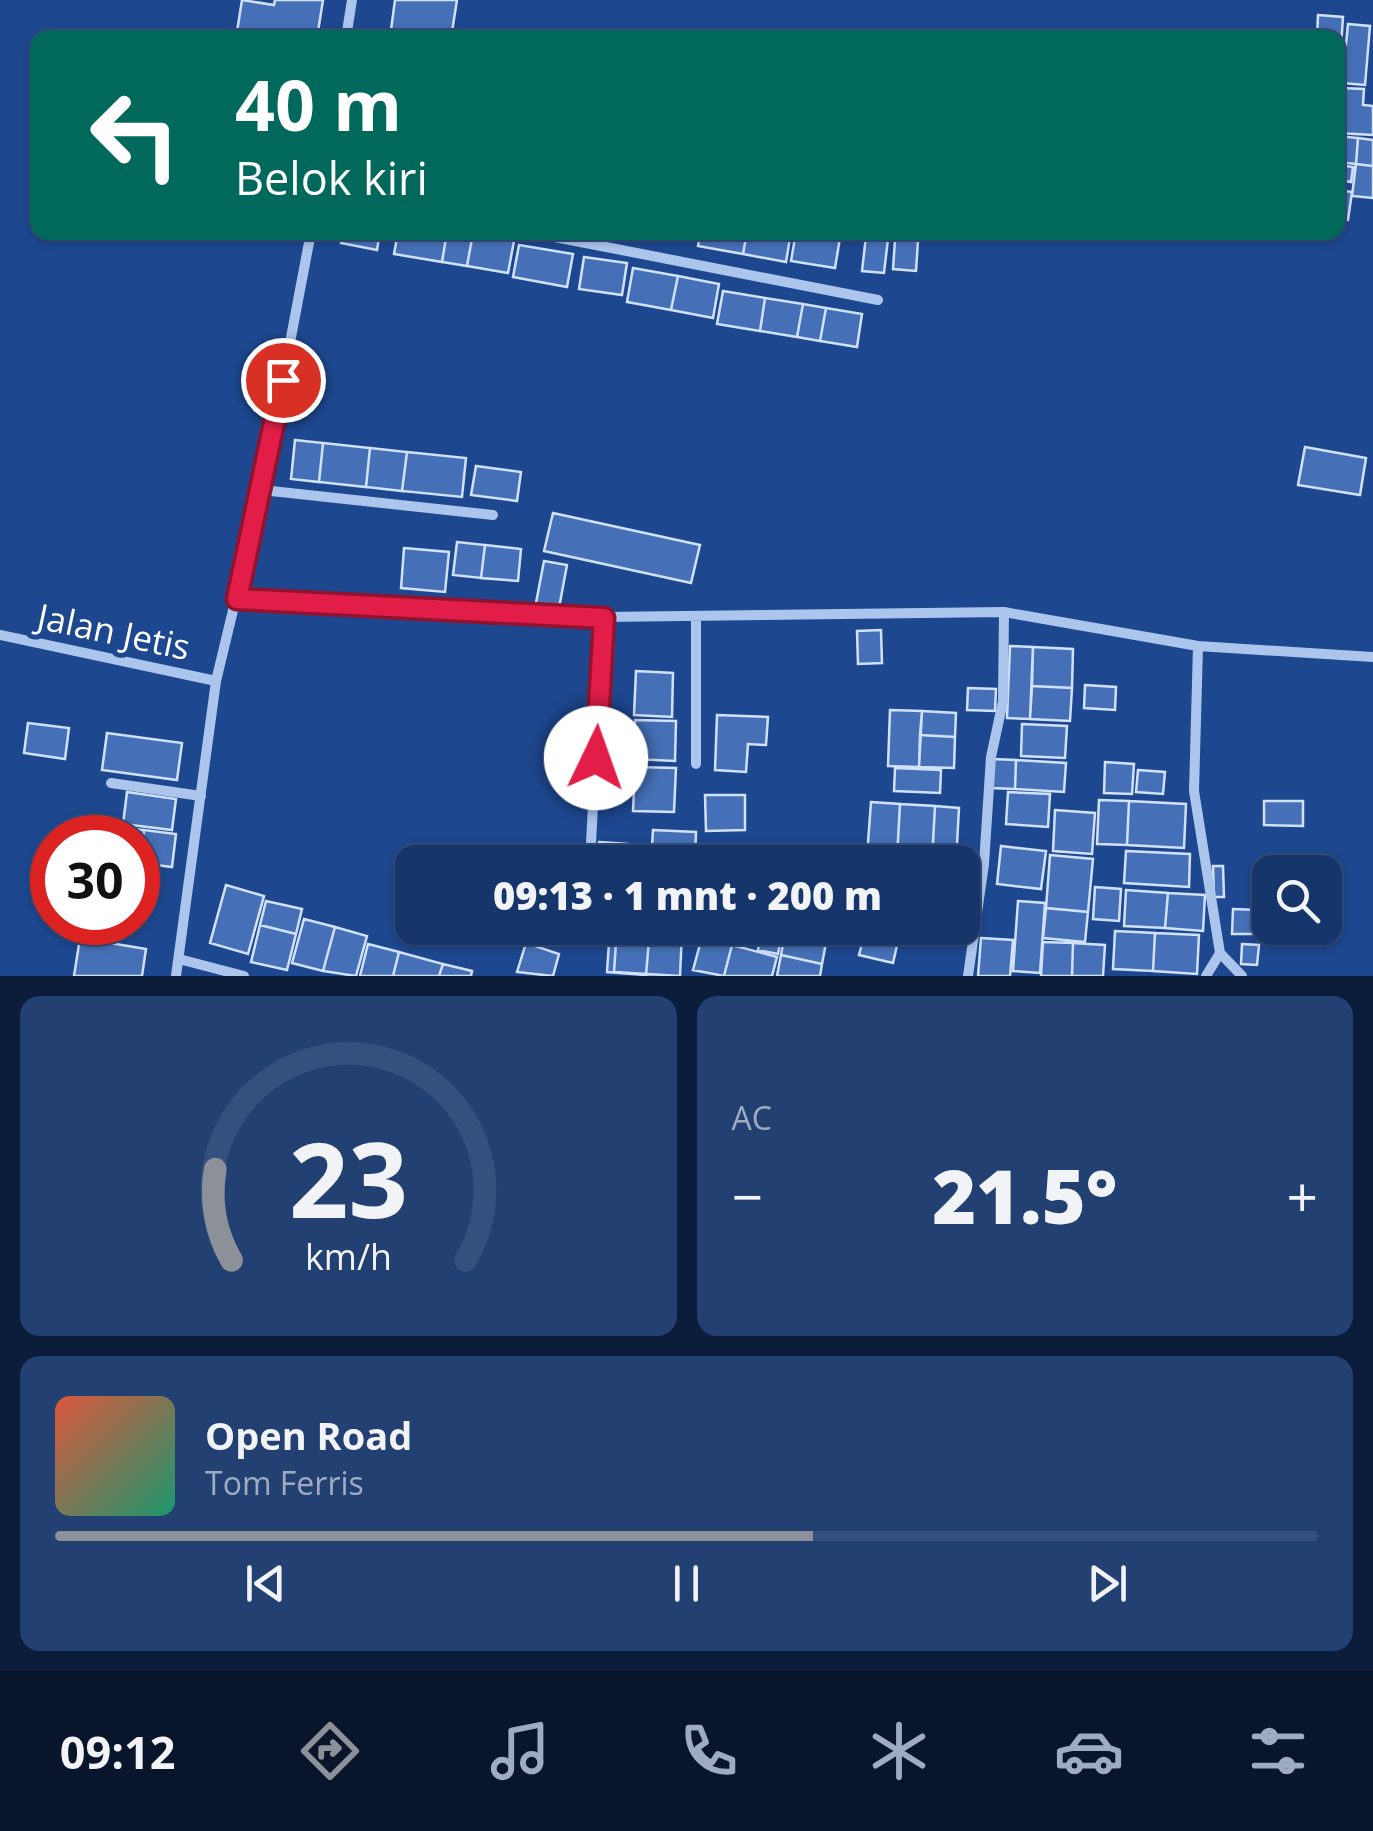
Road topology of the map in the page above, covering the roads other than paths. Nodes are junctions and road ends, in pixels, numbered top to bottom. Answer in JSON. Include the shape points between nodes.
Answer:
{"nodes":[{"id":1,"x":352,"y":0,"type":"edge"},
{"id":2,"x":347,"y":30,"type":"edge"},
{"id":3,"x":309,"y":240,"type":"edge"},
{"id":4,"x":570,"y":240,"type":"edge"},
{"id":5,"x":878,"y":300,"type":"dead end"},
{"id":6,"x":262,"y":490,"type":"junction"},
{"id":7,"x":493,"y":515,"type":"dead end"},
{"id":8,"x":237,"y":599,"type":"junction"},
{"id":9,"x":1004,"y":612,"type":"junction"},
{"id":10,"x":696,"y":616,"type":"junction"},
{"id":11,"x":604,"y":618,"type":"junction"},
{"id":12,"x":0,"y":635,"type":"edge"},
{"id":13,"x":1198,"y":646,"type":"junction"},
{"id":14,"x":1373,"y":657,"type":"edge"},
{"id":15,"x":216,"y":681,"type":"junction"},
{"id":16,"x":696,"y":764,"type":"dead end"},
{"id":17,"x":111,"y":783,"type":"dead end"},
{"id":18,"x":201,"y":796,"type":"junction"},
{"id":19,"x":591,"y":845,"type":"edge"},
{"id":20,"x":1220,"y":953,"type":"junction"},
{"id":21,"x":180,"y":959,"type":"junction"},
{"id":22,"x":176,"y":976,"type":"edge"},
{"id":23,"x":244,"y":976,"type":"edge"},
{"id":24,"x":968,"y":976,"type":"edge"},
{"id":25,"x":1206,"y":976,"type":"edge"},
{"id":26,"x":1242,"y":976,"type":"edge"}],
"edges":[{"from":1,"to":2,"type":"street"},
{"from":3,"to":6,"type":"street"},
{"from":4,"to":5,"type":"street"},
{"from":6,"to":7,"type":"street"},
{"from":6,"to":8,"type":"street"},
{"from":8,"to":11,"type":"street"},
{"from":8,"to":15,"type":"street"},
{"from":9,"to":10,"type":"street"},
{"from":9,"to":13,"type":"street"},
{"from":9,"to":24,"type":"street","via":[[1002,701]]},
{"from":10,"to":11,"type":"street"},
{"from":10,"to":16,"type":"street"},
{"from":11,"to":19,"type":"street"},
{"from":12,"to":15,"type":"street","name":"Jalan Jetis"},
{"from":13,"to":14,"type":"street"},
{"from":13,"to":20,"type":"street","via":[[1194,791]]},
{"from":15,"to":18,"type":"street"},
{"from":17,"to":18,"type":"street"},
{"from":18,"to":21,"type":"street"},
{"from":20,"to":25,"type":"street"},
{"from":20,"to":26,"type":"street"},
{"from":21,"to":22,"type":"street"},
{"from":21,"to":23,"type":"street"}]}
